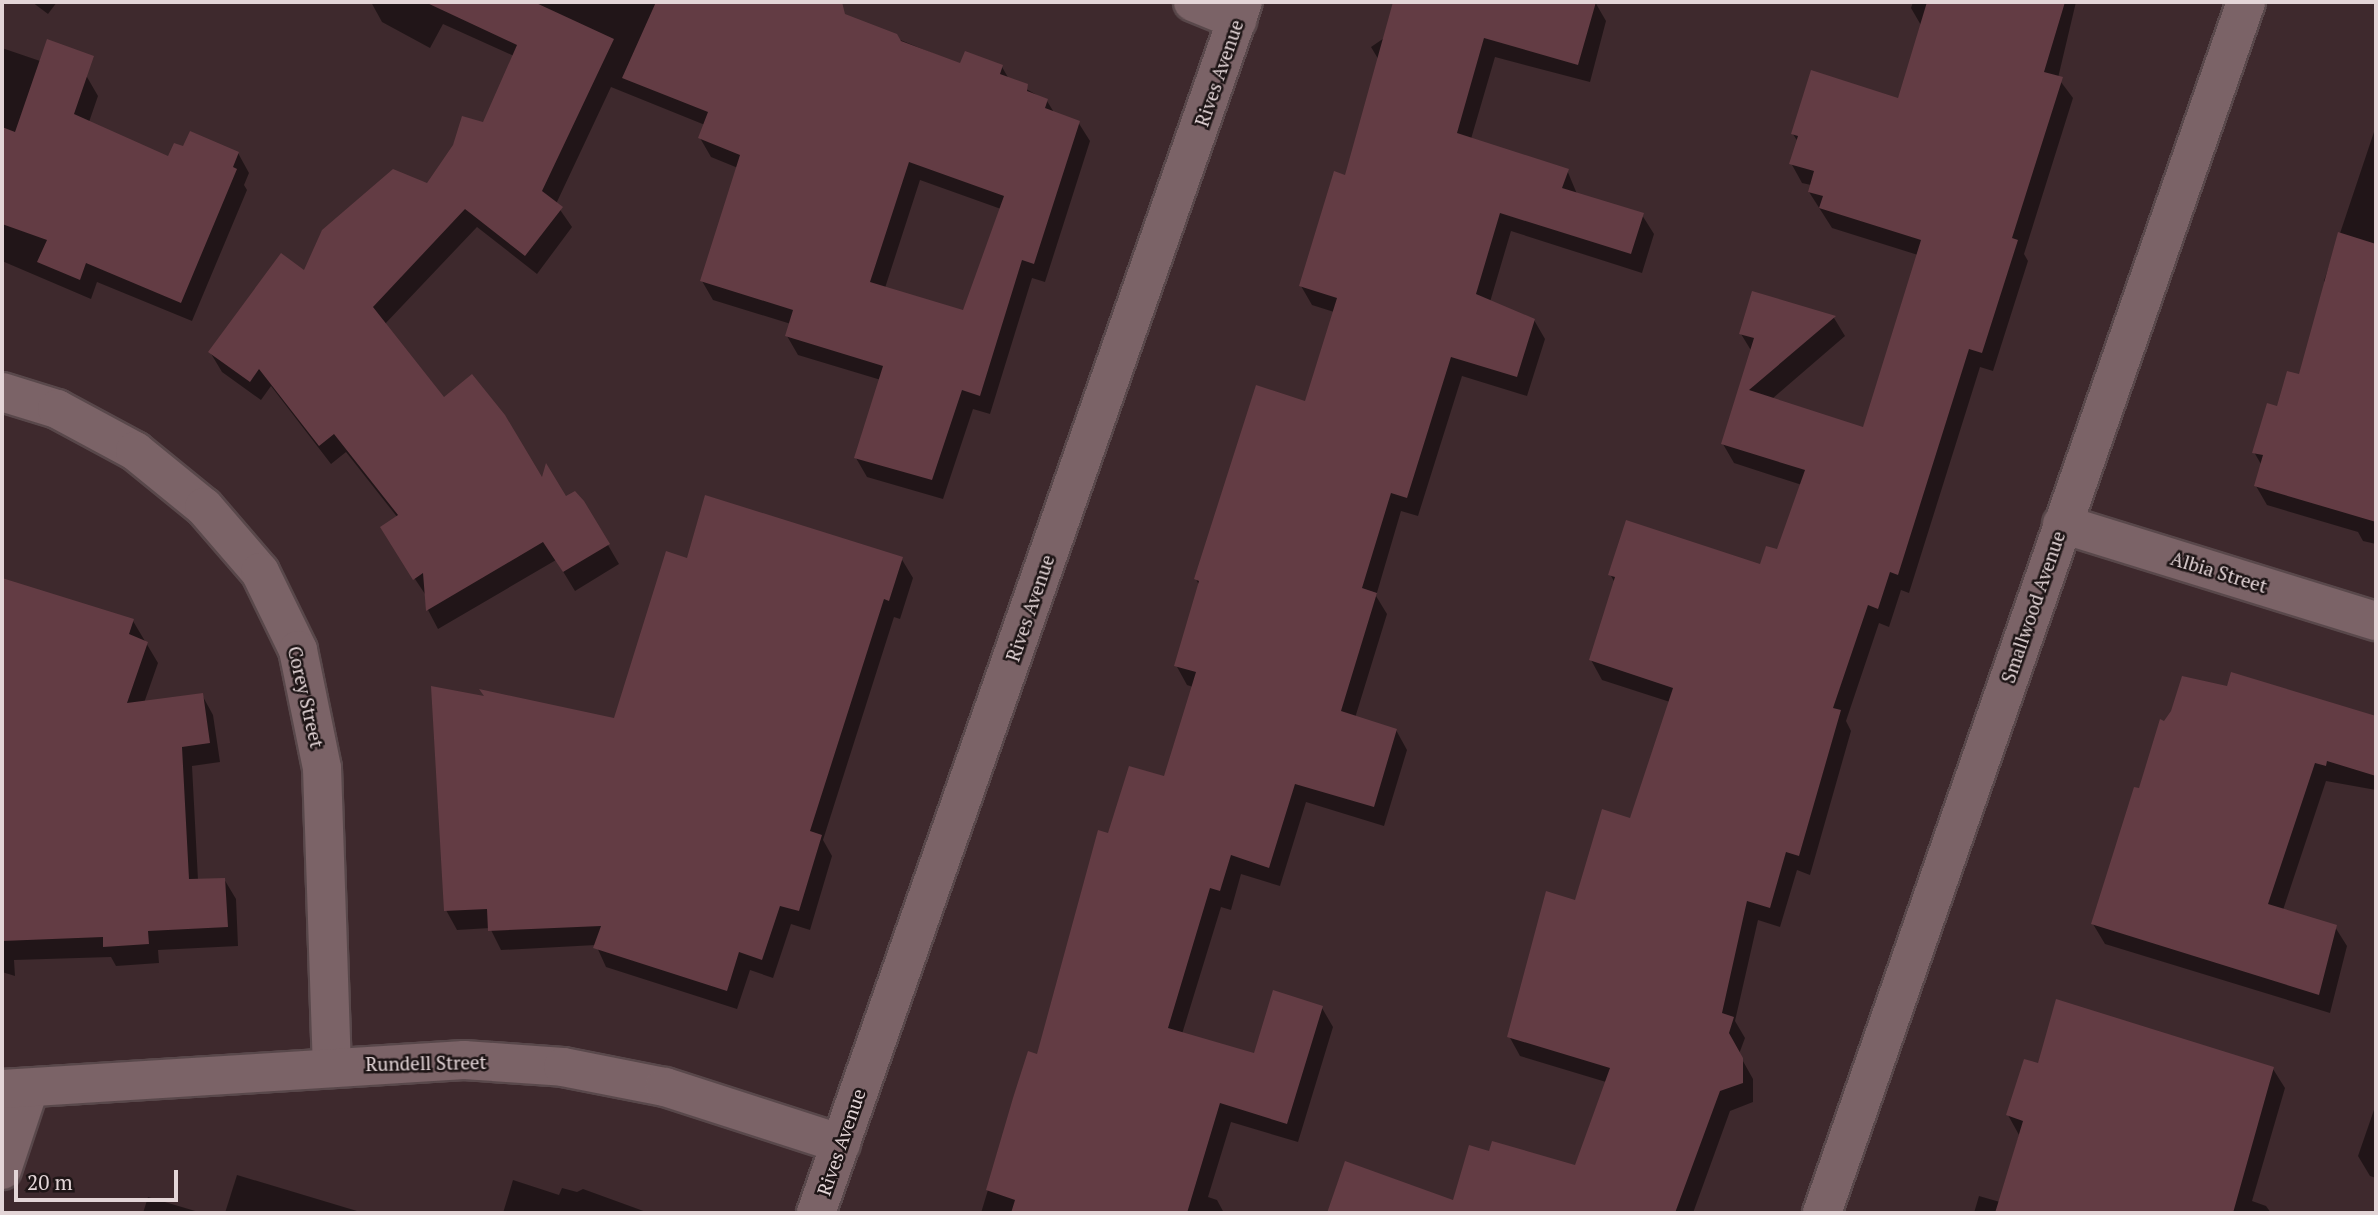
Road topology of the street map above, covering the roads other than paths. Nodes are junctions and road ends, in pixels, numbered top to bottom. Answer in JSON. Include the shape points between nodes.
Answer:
{"nodes":[{"id":1,"x":1193,"y":2,"type":"edge"},
{"id":2,"x":2246,"y":2,"type":"edge"},
{"id":3,"x":1240,"y":11,"type":"edge"},
{"id":4,"x":2,"y":392,"type":"edge"},
{"id":5,"x":2062,"y":524,"type":"junction"},
{"id":6,"x":2376,"y":621,"type":"edge"},
{"id":7,"x":332,"y":1065,"type":"junction"},
{"id":8,"x":15,"y":1089,"type":"edge"},
{"id":9,"x":841,"y":1144,"type":"junction"},
{"id":10,"x":2,"y":1170,"type":"edge"},
{"id":11,"x":816,"y":1213,"type":"edge"},
{"id":12,"x":1822,"y":1213,"type":"edge"}],
"edges":[{"from":1,"to":3,"type":"street"},
{"from":2,"to":5,"type":"street","name":"Smallwood Avenue"},
{"from":3,"to":9,"type":"street","name":"Rives Avenue"},
{"from":4,"to":7,"type":"street","name":"Corey Street","via":[[57,409],[135,451],[204,507],[260,572],[298,650],[322,768]]},
{"from":5,"to":6,"type":"street","name":"Albia Street"},
{"from":5,"to":12,"type":"street","name":"Smallwood Avenue"},
{"from":7,"to":8,"type":"street","name":"Rundell Street"},
{"from":7,"to":9,"type":"street","name":"Rundell Street","via":[[464,1060],[563,1067],[665,1087]]},
{"from":8,"to":10,"type":"street"},
{"from":9,"to":11,"type":"street","name":"Rives Avenue"}]}
